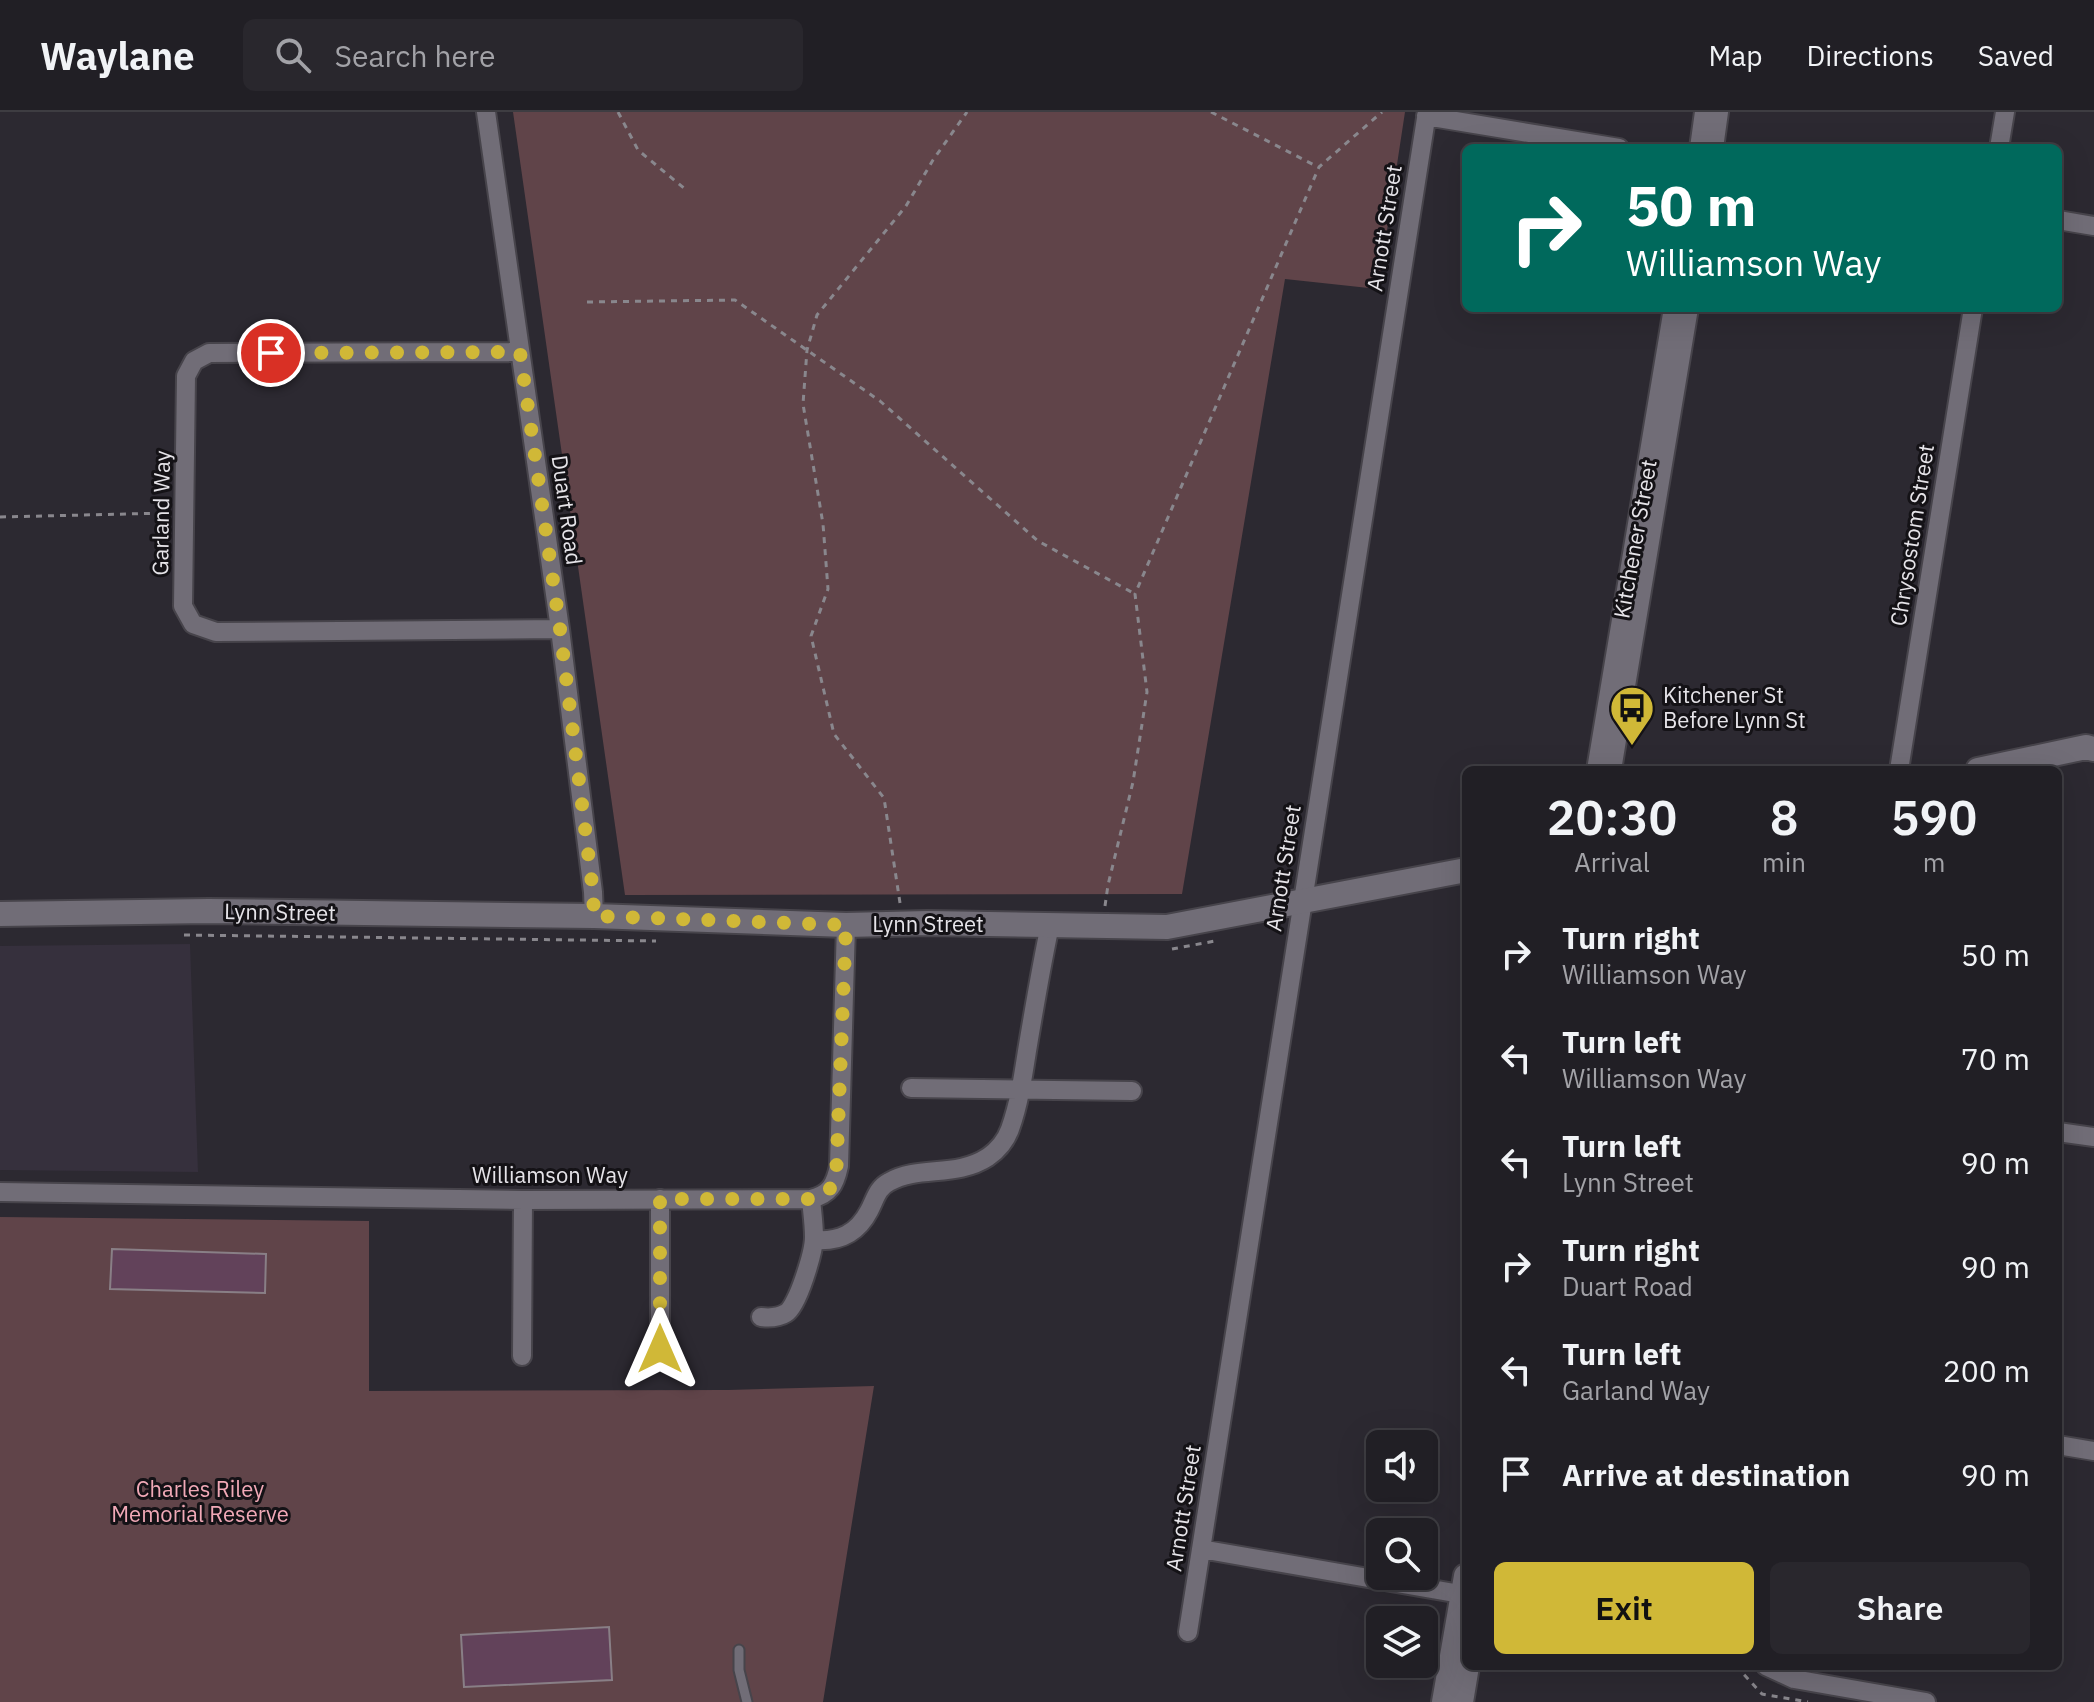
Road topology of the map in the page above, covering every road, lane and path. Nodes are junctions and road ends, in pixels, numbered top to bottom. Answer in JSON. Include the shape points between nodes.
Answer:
{"nodes":[{"id":1,"x":486,"y":112,"type":"edge"},
{"id":2,"x":618,"y":112,"type":"edge"},
{"id":3,"x":967,"y":112,"type":"edge"},
{"id":4,"x":1211,"y":112,"type":"edge"},
{"id":5,"x":1382,"y":112,"type":"edge"},
{"id":6,"x":1704,"y":112,"type":"edge"},
{"id":7,"x":1719,"y":112,"type":"edge"},
{"id":8,"x":2005,"y":112,"type":"edge"},
{"id":9,"x":1426,"y":114,"type":"edge"},
{"id":10,"x":1596,"y":144,"type":"edge"},
{"id":11,"x":1700,"y":144,"type":"edge"},
{"id":12,"x":1715,"y":144,"type":"edge"},
{"id":13,"x":2000,"y":144,"type":"edge"},
{"id":14,"x":1319,"y":167,"type":"junction"},
{"id":15,"x":685,"y":189,"type":"dead end"},
{"id":16,"x":2062,"y":221,"type":"edge"},
{"id":17,"x":2094,"y":226,"type":"edge"},
{"id":18,"x":587,"y":302,"type":"dead end"},
{"id":19,"x":1672,"y":312,"type":"edge"},
{"id":20,"x":1688,"y":312,"type":"edge"},
{"id":21,"x":1972,"y":312,"type":"edge"},
{"id":22,"x":807,"y":350,"type":"junction"},
{"id":23,"x":520,"y":352,"type":"junction"},
{"id":24,"x":185,"y":512,"type":"junction"},
{"id":25,"x":0,"y":517,"type":"edge"},
{"id":26,"x":1135,"y":594,"type":"junction"},
{"id":27,"x":560,"y":629,"type":"junction"},
{"id":28,"x":2094,"y":749,"type":"edge"},
{"id":29,"x":1597,"y":766,"type":"edge"},
{"id":30,"x":1613,"y":766,"type":"edge"},
{"id":31,"x":1900,"y":766,"type":"edge"},
{"id":32,"x":1997,"y":766,"type":"edge"},
{"id":33,"x":1462,"y":871,"type":"edge"},
{"id":34,"x":1302,"y":903,"type":"junction"},
{"id":35,"x":0,"y":914,"type":"edge"},
{"id":36,"x":594,"y":916,"type":"junction"},
{"id":37,"x":904,"y":924,"type":"junction"},
{"id":38,"x":846,"y":925,"type":"junction"},
{"id":39,"x":1050,"y":925,"type":"junction"},
{"id":40,"x":1103,"y":926,"type":"junction"},
{"id":41,"x":911,"y":1088,"type":"dead end"},
{"id":42,"x":1021,"y":1091,"type":"junction"},
{"id":43,"x":1132,"y":1091,"type":"dead end"},
{"id":44,"x":2062,"y":1133,"type":"edge"},
{"id":45,"x":2094,"y":1137,"type":"edge"},
{"id":46,"x":0,"y":1192,"type":"edge"},
{"id":47,"x":660,"y":1199,"type":"junction"},
{"id":48,"x":811,"y":1199,"type":"junction"},
{"id":49,"x":523,"y":1200,"type":"junction"},
{"id":50,"x":814,"y":1240,"type":"junction"},
{"id":51,"x":761,"y":1317,"type":"dead end"},
{"id":52,"x":660,"y":1349,"type":"dead end"},
{"id":53,"x":522,"y":1356,"type":"dead end"},
{"id":54,"x":2062,"y":1446,"type":"edge"},
{"id":55,"x":2094,"y":1451,"type":"edge"},
{"id":56,"x":1201,"y":1549,"type":"junction"},
{"id":57,"x":1462,"y":1589,"type":"edge"},
{"id":58,"x":1462,"y":1605,"type":"edge"},
{"id":59,"x":1188,"y":1632,"type":"dead end"},
{"id":60,"x":739,"y":1650,"type":"dead end"},
{"id":61,"x":1466,"y":1670,"type":"edge"},
{"id":62,"x":1740,"y":1670,"type":"edge"},
{"id":63,"x":1775,"y":1670,"type":"edge"},
{"id":64,"x":747,"y":1702,"type":"edge"},
{"id":65,"x":1444,"y":1702,"type":"edge"},
{"id":66,"x":1461,"y":1702,"type":"edge"},
{"id":67,"x":1808,"y":1702,"type":"edge"},
{"id":68,"x":1926,"y":1702,"type":"edge"}],
"edges":[{"from":1,"to":23,"type":"street","name":"Duart Road"},
{"from":2,"to":15,"type":"path","via":[[638,150]]},
{"from":3,"to":22,"type":"path","via":[[906,206],[817,315]]},
{"from":4,"to":14,"type":"path"},
{"from":5,"to":14,"type":"path"},
{"from":6,"to":11,"type":"street"},
{"from":7,"to":12,"type":"street"},
{"from":8,"to":13,"type":"street"},
{"from":9,"to":10,"type":"street"},
{"from":9,"to":34,"type":"street","name":"Arnott Street"},
{"from":14,"to":26,"type":"path"},
{"from":16,"to":17,"type":"street"},
{"from":18,"to":22,"type":"path","via":[[735,300]]},
{"from":19,"to":29,"type":"street","name":"Kitchener Street"},
{"from":20,"to":30,"type":"street","name":"Kitchener Street"},
{"from":21,"to":31,"type":"street","name":"Chrysostom Street"},
{"from":22,"to":26,"type":"path","via":[[880,401],[1038,541]]},
{"from":22,"to":37,"type":"path","via":[[803,404],[828,589],[811,636],[834,734],[884,798]]},
{"from":23,"to":24,"type":"street","name":"Garland Way","via":[[209,353],[194,361],[186,376]]},
{"from":23,"to":27,"type":"street","name":"Duart Road"},
{"from":24,"to":25,"type":"path"},
{"from":24,"to":27,"type":"street","name":"Garland Way","via":[[183,606],[193,624],[216,632]]},
{"from":26,"to":40,"type":"path","via":[[1147,692]]},
{"from":27,"to":36,"type":"street","name":"Duart Road"},
{"from":28,"to":32,"type":"street"},
{"from":33,"to":34,"type":"street","name":"Lynn Street"},
{"from":34,"to":40,"type":"street","name":"Lynn Street","via":[[1167,927]]},
{"from":34,"to":56,"type":"street","name":"Arnott Street"},
{"from":35,"to":36,"type":"street","name":"Lynn Street"},
{"from":36,"to":38,"type":"street","name":"Lynn Street"},
{"from":37,"to":38,"type":"street","name":"Lynn Street"},
{"from":37,"to":39,"type":"street","name":"Lynn Street"},
{"from":38,"to":48,"type":"street","via":[[839,1166],[831,1189]]},
{"from":39,"to":40,"type":"street","name":"Lynn Street"},
{"from":39,"to":42,"type":"street"},
{"from":41,"to":42,"type":"street"},
{"from":42,"to":43,"type":"street"},
{"from":42,"to":50,"type":"street","via":[[1010,1130],[990,1156],[955,1171],[901,1176],[879,1190],[857,1229],[844,1238]]},
{"from":44,"to":45,"type":"street"},
{"from":46,"to":49,"type":"street","name":"Williamson Way"},
{"from":47,"to":48,"type":"street","name":"Williamson Way"},
{"from":47,"to":49,"type":"street","name":"Williamson Way"},
{"from":47,"to":52,"type":"street"},
{"from":48,"to":50,"type":"street"},
{"from":49,"to":53,"type":"street"},
{"from":50,"to":51,"type":"street","via":[[792,1307],[774,1318]]},
{"from":54,"to":55,"type":"street"},
{"from":56,"to":57,"type":"street"},
{"from":56,"to":59,"type":"street","name":"Arnott Street"},
{"from":58,"to":65,"type":"street"},
{"from":60,"to":64,"type":"lane"},
{"from":61,"to":66,"type":"street"},
{"from":62,"to":67,"type":"path","via":[[1762,1694]]},
{"from":63,"to":68,"type":"street","via":[[1794,1679]]}]}
